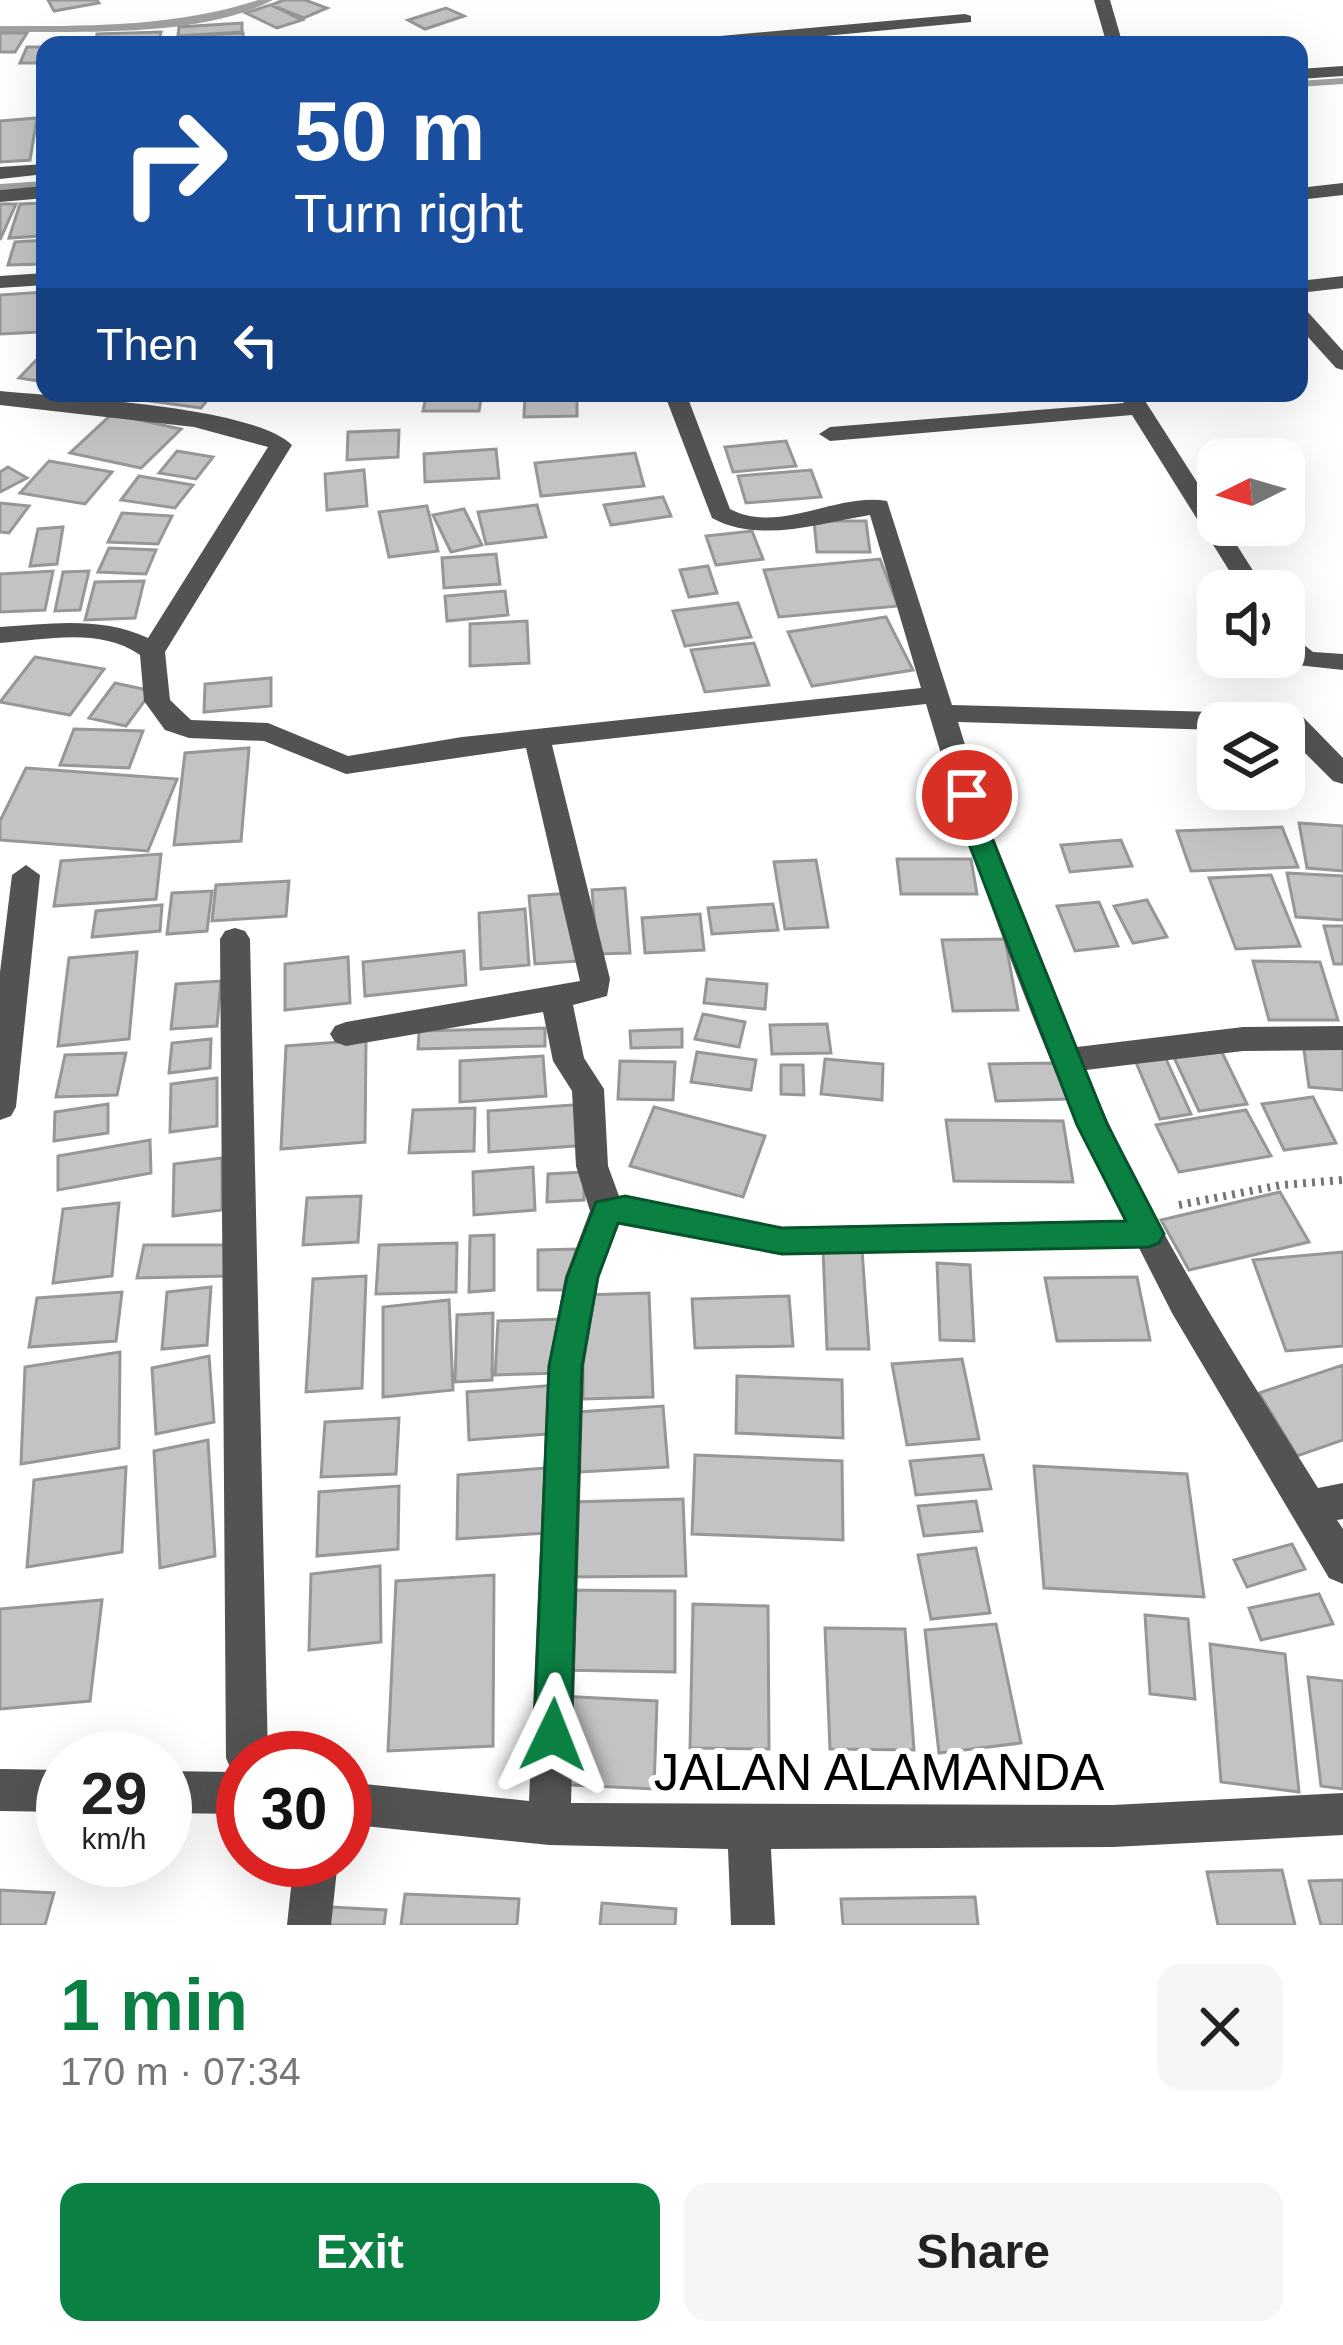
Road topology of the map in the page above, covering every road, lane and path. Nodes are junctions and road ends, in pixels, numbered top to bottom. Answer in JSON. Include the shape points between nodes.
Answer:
{"nodes":[{"id":1,"x":1102,"y":0,"type":"edge"},
{"id":2,"x":944,"y":1,"type":"edge"},
{"id":3,"x":815,"y":36,"type":"edge"},
{"id":4,"x":1112,"y":36,"type":"edge"},
{"id":5,"x":1343,"y":71,"type":"edge"},
{"id":6,"x":1308,"y":73,"type":"edge"},
{"id":7,"x":1343,"y":90,"type":"edge"},
{"id":8,"x":1308,"y":93,"type":"edge"},
{"id":9,"x":36,"y":170,"type":"edge"},
{"id":10,"x":0,"y":172,"type":"edge"},
{"id":11,"x":1343,"y":188,"type":"edge"},
{"id":12,"x":36,"y":193,"type":"edge"},
{"id":13,"x":1308,"y":193,"type":"edge"},
{"id":14,"x":0,"y":196,"type":"edge"},
{"id":15,"x":36,"y":280,"type":"edge"},
{"id":16,"x":1343,"y":281,"type":"edge"},
{"id":17,"x":0,"y":282,"type":"edge"},
{"id":18,"x":1308,"y":285,"type":"edge"},
{"id":19,"x":1308,"y":324,"type":"edge"},
{"id":20,"x":1343,"y":364,"type":"edge"},
{"id":21,"x":0,"y":398,"type":"edge"},
{"id":22,"x":679,"y":402,"type":"edge"},
{"id":23,"x":1124,"y":402,"type":"edge"},
{"id":24,"x":1134,"y":402,"type":"edge"},
{"id":25,"x":830,"y":434,"type":"dead end"},
{"id":26,"x":1241,"y":570,"type":"edge"},
{"id":27,"x":0,"y":635,"type":"edge"},
{"id":28,"x":152,"y":652,"type":"junction"},
{"id":29,"x":1305,"y":657,"type":"edge"},
{"id":30,"x":1343,"y":662,"type":"edge"},
{"id":31,"x":941,"y":704,"type":"junction"},
{"id":32,"x":1197,"y":718,"type":"edge"},
{"id":33,"x":1305,"y":735,"type":"edge"},
{"id":34,"x":537,"y":738,"type":"junction"},
{"id":35,"x":1343,"y":775,"type":"edge"},
{"id":36,"x":26,"y":875,"type":"dead end"},
{"id":37,"x":235,"y":939,"type":"dead end"},
{"id":38,"x":556,"y":998,"type":"junction"},
{"id":39,"x":346,"y":1034,"type":"dead end"},
{"id":40,"x":1343,"y":1038,"type":"edge"},
{"id":41,"x":1067,"y":1060,"type":"junction"},
{"id":42,"x":0,"y":1107,"type":"edge"},
{"id":43,"x":1343,"y":1180,"type":"edge"},
{"id":44,"x":607,"y":1211,"type":"junction"},
{"id":45,"x":1142,"y":1224,"type":"junction"},
{"id":46,"x":1326,"y":1504,"type":"edge"},
{"id":47,"x":1343,"y":1564,"type":"edge"},
{"id":48,"x":247,"y":1731,"type":"edge"},
{"id":49,"x":0,"y":1790,"type":"edge"},
{"id":50,"x":36,"y":1791,"type":"edge"},
{"id":51,"x":372,"y":1805,"type":"edge"},
{"id":52,"x":1343,"y":1814,"type":"edge"},
{"id":53,"x":549,"y":1824,"type":"junction"},
{"id":54,"x":749,"y":1827,"type":"junction"},
{"id":55,"x":313,"y":1887,"type":"edge"},
{"id":56,"x":309,"y":1925,"type":"edge"},
{"id":57,"x":753,"y":1925,"type":"edge"}],
"edges":[{"from":1,"to":4,"type":"street"},
{"from":2,"to":3,"type":"street","via":[[970,26]]},
{"from":5,"to":6,"type":"street"},
{"from":7,"to":8,"type":"street"},
{"from":9,"to":10,"type":"street"},
{"from":11,"to":13,"type":"street"},
{"from":12,"to":14,"type":"street"},
{"from":15,"to":17,"type":"street"},
{"from":16,"to":18,"type":"street"},
{"from":19,"to":20,"type":"street"},
{"from":21,"to":28,"type":"street","via":[[205,423],[281,445]]},
{"from":22,"to":31,"type":"street","via":[[726,519],[756,525],[879,506]]},
{"from":23,"to":25,"type":"street"},
{"from":24,"to":26,"type":"street"},
{"from":27,"to":28,"type":"street","via":[[117,634]]},
{"from":28,"to":34,"type":"street","via":[[157,701],[189,730],[268,732],[346,765]]},
{"from":29,"to":30,"type":"street"},
{"from":31,"to":32,"type":"street"},
{"from":31,"to":34,"type":"street"},
{"from":31,"to":41,"type":"street","via":[[979,836]]},
{"from":33,"to":35,"type":"street"},
{"from":34,"to":38,"type":"street","via":[[596,988]]},
{"from":36,"to":42,"type":"street"},
{"from":37,"to":48,"type":"street"},
{"from":38,"to":39,"type":"street"},
{"from":38,"to":44,"type":"street","via":[[569,1061],[588,1089],[592,1166]]},
{"from":40,"to":41,"type":"street","via":[[1243,1039]]},
{"from":41,"to":45,"type":"street"},
{"from":43,"to":45,"type":"path","via":[[1281,1185]]},
{"from":44,"to":45,"type":"street","via":[[782,1241]]},
{"from":44,"to":53,"type":"street","via":[[582,1277],[566,1366]]},
{"from":45,"to":46,"type":"street","via":[[1184,1303]]},
{"from":46,"to":47,"type":"street"},
{"from":49,"to":50,"type":"street"},
{"from":51,"to":53,"type":"street","name":"JALAN ALAMANDA"},
{"from":52,"to":54,"type":"street","name":"JALAN ALAMANDA","via":[[1113,1826]]},
{"from":53,"to":54,"type":"street","name":"JALAN ALAMANDA"},
{"from":54,"to":57,"type":"street"},
{"from":55,"to":56,"type":"street"}]}
